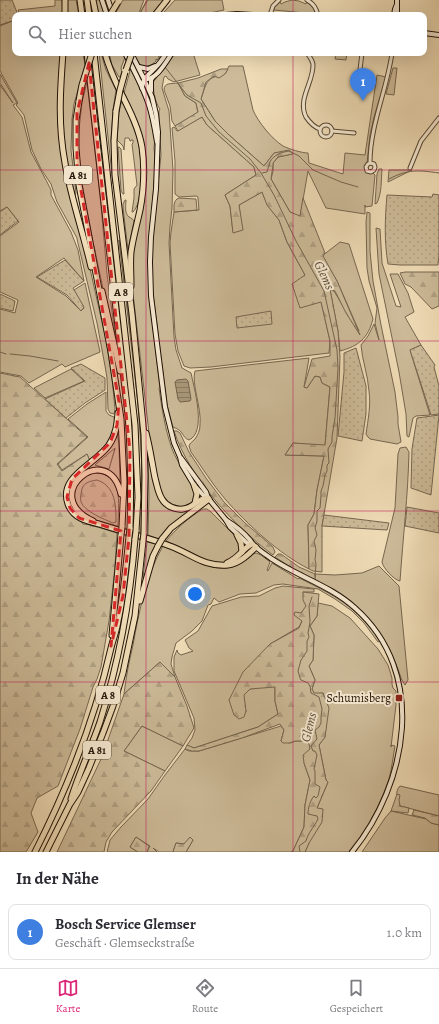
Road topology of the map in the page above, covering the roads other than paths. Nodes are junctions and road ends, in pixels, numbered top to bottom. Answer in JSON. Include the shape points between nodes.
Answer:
{"nodes":[{"id":1,"x":65,"y":0,"type":"edge"},
{"id":2,"x":80,"y":0,"type":"edge"},
{"id":3,"x":87,"y":0,"type":"edge"},
{"id":4,"x":93,"y":0,"type":"edge"},
{"id":5,"x":102,"y":0,"type":"edge"},
{"id":6,"x":108,"y":0,"type":"edge"},
{"id":7,"x":167,"y":0,"type":"edge"},
{"id":8,"x":279,"y":0,"type":"edge"},
{"id":9,"x":307,"y":0,"type":"edge"},
{"id":10,"x":119,"y":1,"type":"edge"},
{"id":11,"x":397,"y":2,"type":"edge"},
{"id":12,"x":65,"y":12,"type":"edge"},
{"id":13,"x":82,"y":12,"type":"edge"},
{"id":14,"x":89,"y":12,"type":"edge"},
{"id":15,"x":95,"y":12,"type":"edge"},
{"id":16,"x":106,"y":12,"type":"edge"},
{"id":17,"x":112,"y":12,"type":"edge"},
{"id":18,"x":112,"y":12,"type":"edge"},
{"id":19,"x":157,"y":12,"type":"edge"},
{"id":20,"x":271,"y":12,"type":"edge"},
{"id":21,"x":317,"y":12,"type":"edge"},
{"id":22,"x":394,"y":12,"type":"edge"},
{"id":23,"x":398,"y":12,"type":"edge"},
{"id":24,"x":427,"y":33,"type":"edge"},
{"id":25,"x":439,"y":35,"type":"edge"},
{"id":26,"x":63,"y":56,"type":"edge"},
{"id":27,"x":87,"y":56,"type":"edge"},
{"id":28,"x":92,"y":56,"type":"edge"},
{"id":29,"x":93,"y":56,"type":"edge"},
{"id":30,"x":106,"y":56,"type":"edge"},
{"id":31,"x":126,"y":56,"type":"edge"},
{"id":32,"x":131,"y":56,"type":"edge"},
{"id":33,"x":134,"y":56,"type":"edge"},
{"id":34,"x":166,"y":56,"type":"edge"},
{"id":35,"x":168,"y":56,"type":"edge"},
{"id":36,"x":309,"y":56,"type":"edge"},
{"id":37,"x":362,"y":56,"type":"edge"},
{"id":38,"x":392,"y":56,"type":"edge"},
{"id":39,"x":165,"y":59,"type":"junction"},
{"id":40,"x":157,"y":65,"type":"junction"},
{"id":41,"x":139,"y":67,"type":"junction"},
{"id":42,"x":135,"y":73,"type":"junction"},
{"id":43,"x":153,"y":77,"type":"junction"},
{"id":44,"x":359,"y":78,"type":"dead end"},
{"id":45,"x":144,"y":79,"type":"junction"},
{"id":46,"x":142,"y":88,"type":"junction"},
{"id":47,"x":152,"y":97,"type":"junction"},
{"id":48,"x":439,"y":118,"type":"edge"},
{"id":49,"x":320,"y":129,"type":"junction"},
{"id":50,"x":332,"y":131,"type":"junction"},
{"id":51,"x":354,"y":133,"type":"dead end"},
{"id":52,"x":157,"y":146,"type":"junction"},
{"id":53,"x":370,"y":163,"type":"dead end"},
{"id":54,"x":410,"y":168,"type":"dead end"},
{"id":55,"x":95,"y":270,"type":"junction"},
{"id":56,"x":98,"y":287,"type":"junction"},
{"id":57,"x":132,"y":314,"type":"junction"},
{"id":58,"x":118,"y":402,"type":"junction"},
{"id":59,"x":127,"y":405,"type":"junction"},
{"id":60,"x":142,"y":414,"type":"junction"},
{"id":61,"x":180,"y":457,"type":"junction"},
{"id":62,"x":194,"y":485,"type":"junction"},
{"id":63,"x":208,"y":499,"type":"junction"},
{"id":64,"x":123,"y":502,"type":"junction"},
{"id":65,"x":194,"y":504,"type":"junction"},
{"id":66,"x":226,"y":520,"type":"junction"},
{"id":67,"x":99,"y":524,"type":"junction"},
{"id":68,"x":237,"y":534,"type":"junction"},
{"id":69,"x":254,"y":545,"type":"junction"},
{"id":70,"x":241,"y":553,"type":"junction"},
{"id":71,"x":222,"y":565,"type":"junction"},
{"id":72,"x":136,"y":616,"type":"junction"},
{"id":73,"x":111,"y":646,"type":"junction"},
{"id":74,"x":70,"y":804,"type":"junction"},
{"id":75,"x":35,"y":852,"type":"edge"},
{"id":76,"x":46,"y":852,"type":"edge"},
{"id":77,"x":352,"y":852,"type":"edge"}],
"edges":[{"from":1,"to":12,"type":"highway"},
{"from":2,"to":13,"type":"highway"},
{"from":3,"to":14,"type":"highway"},
{"from":4,"to":15,"type":"highway"},
{"from":5,"to":16,"type":"main road"},
{"from":6,"to":17,"type":"main road"},
{"from":7,"to":19,"type":"highway"},
{"from":8,"to":20,"type":"street"},
{"from":9,"to":21,"type":"street","via":[[314,2]]},
{"from":10,"to":18,"type":"highway","bridge":true},
{"from":11,"to":22,"type":"main road"},
{"from":11,"to":23,"type":"main road"},
{"from":24,"to":25,"type":"main road"},
{"from":26,"to":56,"type":"highway","via":[[60,126],[65,164]]},
{"from":27,"to":59,"type":"highway","number":"A 8"},
{"from":28,"to":55,"type":"highway","number":"A 81","bridge":true,"via":[[82,85],[76,130],[77,168]]},
{"from":29,"to":74,"type":"highway","number":"A 8","bridge":true,"via":[[136,425],[138,490],[134,560],[121,642],[99,722]]},
{"from":30,"to":57,"type":"highway","via":[[137,127],[143,156],[143,190],[131,251]]},
{"from":31,"to":42,"type":"main road"},
{"from":32,"to":57,"type":"highway","number":"A 81","bridge":true,"via":[[120,90],[114,141],[115,175]]},
{"from":33,"to":41,"type":"main road"},
{"from":34,"to":39,"type":"main road"},
{"from":35,"to":39,"type":"main road"},
{"from":36,"to":49,"type":"street","via":[[313,66],[304,98],[304,110],[310,123]]},
{"from":37,"to":44,"type":"street"},
{"from":38,"to":53,"type":"street","via":[[375,123]]},
{"from":39,"to":40,"type":"main road"},
{"from":39,"to":43,"type":"main road"},
{"from":40,"to":41,"type":"main road","via":[[148,69]]},
{"from":40,"to":45,"type":"main road"},
{"from":41,"to":45,"type":"main road"},
{"from":42,"to":45,"type":"main road"},
{"from":42,"to":46,"type":"main road"},
{"from":43,"to":45,"type":"main road"},
{"from":43,"to":47,"type":"main road"},
{"from":45,"to":46,"type":"main road"},
{"from":45,"to":47,"type":"main road"},
{"from":46,"to":52,"type":"main road","via":[[150,110]]},
{"from":47,"to":52,"type":"main road","via":[[158,132]]},
{"from":48,"to":54,"type":"street","via":[[421,141]]},
{"from":49,"to":50,"type":"street","via":[[328,125]]},
{"from":49,"to":50,"type":"street","via":[[320,133],[325,137]]},
{"from":50,"to":51,"type":"street"},
{"from":52,"to":61,"type":"main road","via":[[151,238],[151,286],[165,407]]},
{"from":55,"to":56,"type":"highway","number":"A 81"},
{"from":55,"to":59,"type":"highway","via":[[100,281]]},
{"from":56,"to":58,"type":"highway","number":"A 81"},
{"from":57,"to":60,"type":"highway","number":"A 81"},
{"from":58,"to":64,"type":"highway","number":"A 81","via":[[123,445]]},
{"from":58,"to":67,"type":"highway","via":[[117,424],[110,443],[97,458],[77,474],[67,491],[68,505],[74,514]]},
{"from":59,"to":73,"type":"highway","number":"A 8","bridge":true,"via":[[130,529],[123,596]]},
{"from":60,"to":65,"type":"highway","via":[[161,498],[177,509],[185,509]]},
{"from":60,"to":72,"type":"highway","number":"A 81","bridge":true,"via":[[145,470],[144,533]]},
{"from":61,"to":62,"type":"main road"},
{"from":61,"to":63,"type":"main road","via":[[206,492]]},
{"from":62,"to":63,"type":"main road","via":[[200,494]]},
{"from":62,"to":65,"type":"highway","via":[[197,494]]},
{"from":63,"to":65,"type":"highway","via":[[201,498]]},
{"from":63,"to":66,"type":"main road"},
{"from":63,"to":72,"type":"highway","bridge":true,"via":[[171,528],[162,539],[152,561]]},
{"from":64,"to":67,"type":"highway","via":[[119,485],[109,474],[93,471],[80,477],[73,489],[74,504],[83,516]]},
{"from":64,"to":73,"type":"highway","number":"A 81","bridge":true},
{"from":66,"to":68,"type":"main road"},
{"from":66,"to":69,"type":"main road"},
{"from":67,"to":71,"type":"highway","via":[[173,546],[206,563]]},
{"from":68,"to":69,"type":"main road","via":[[247,543]]},
{"from":68,"to":70,"type":"highway","via":[[242,545]]},
{"from":69,"to":70,"type":"highway","via":[[246,547]]},
{"from":69,"to":71,"type":"highway","via":[[239,561],[231,565]]},
{"from":69,"to":77,"type":"main road","via":[[296,573],[346,601],[368,620],[393,662],[400,684],[402,706],[399,748],[383,802],[372,824]]},
{"from":70,"to":71,"type":"highway"},
{"from":72,"to":74,"type":"highway","number":"A 81","via":[[110,716],[89,768]]},
{"from":73,"to":75,"type":"highway","number":"A 8","via":[[99,695],[82,745]]},
{"from":74,"to":76,"type":"highway","number":"A 8"}]}
